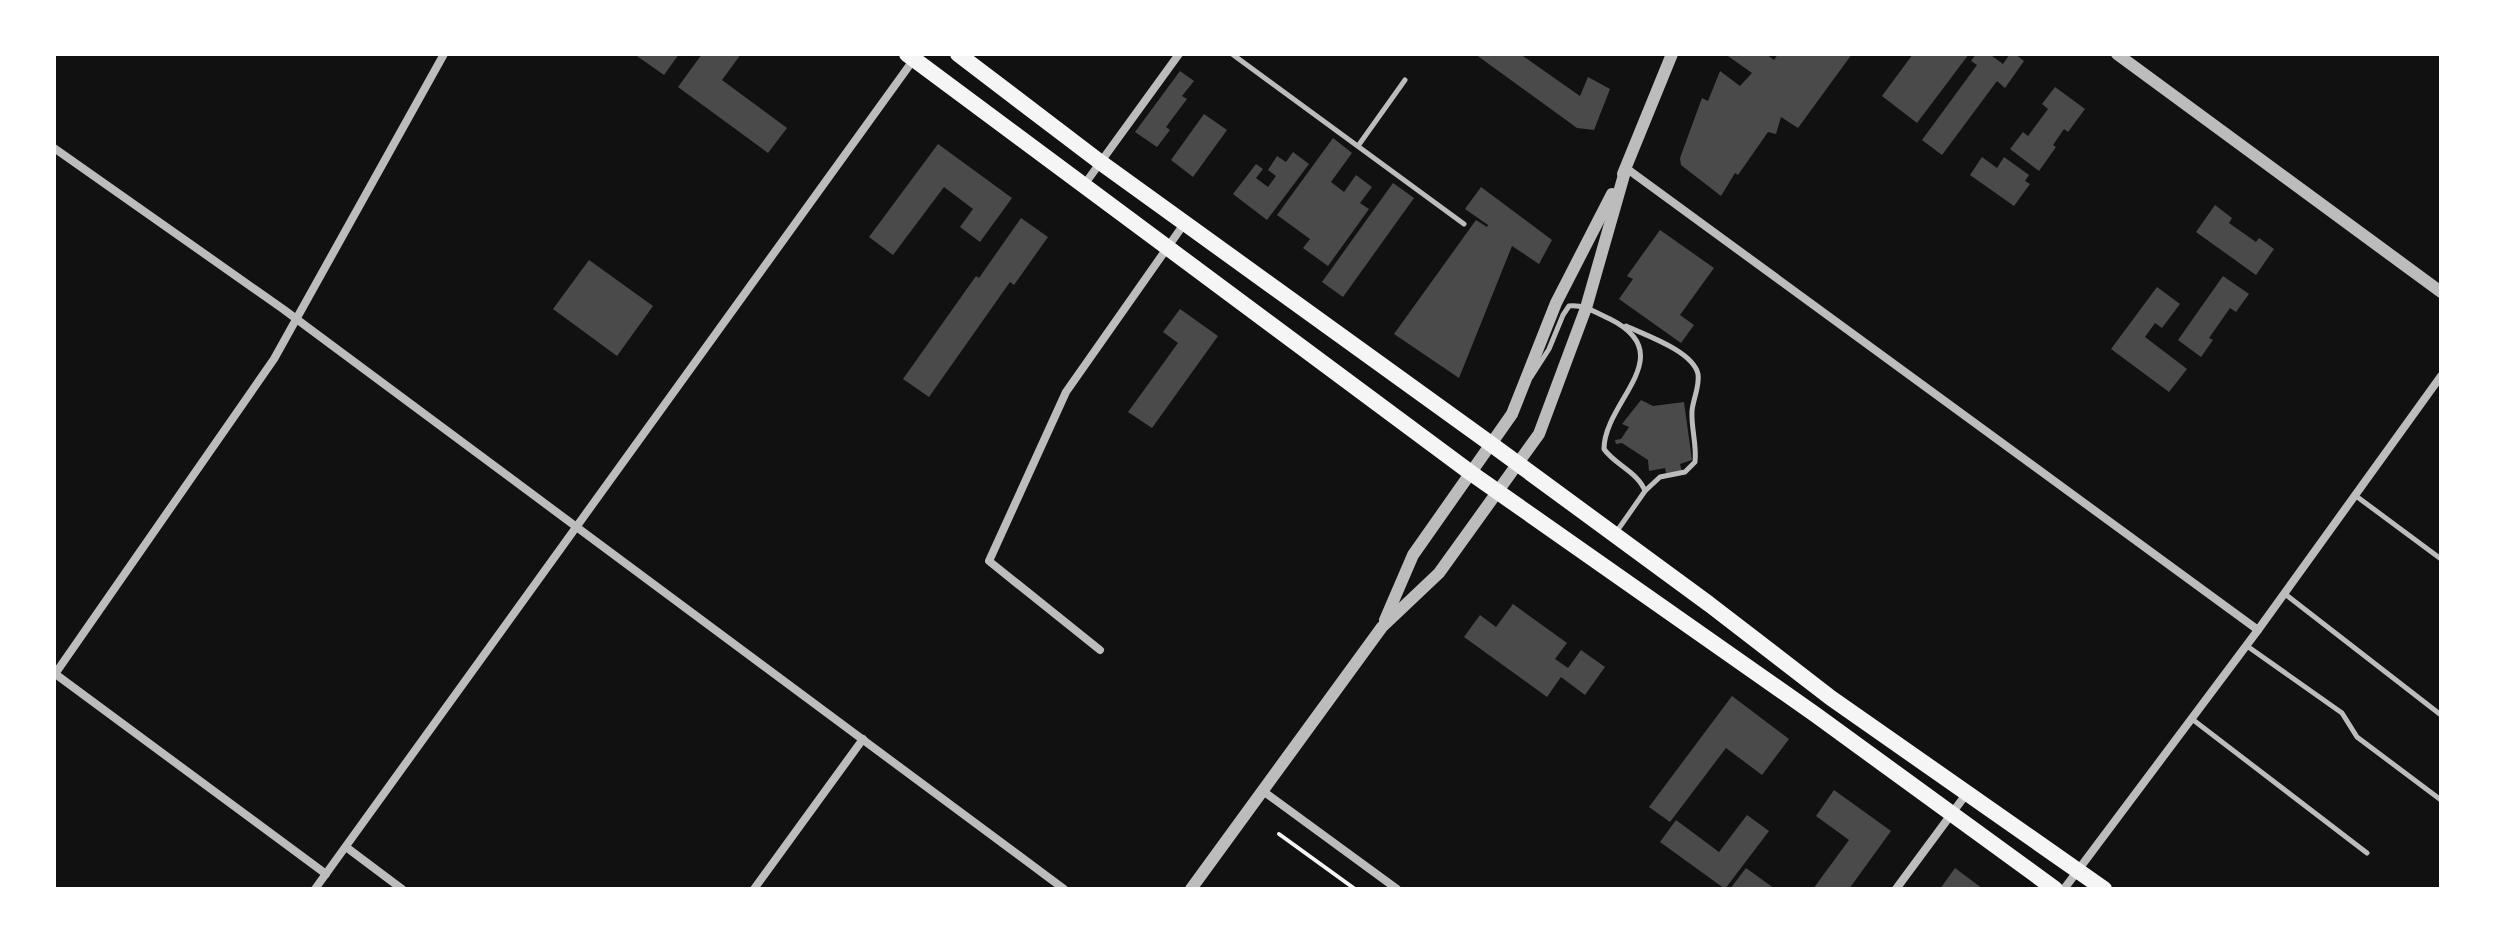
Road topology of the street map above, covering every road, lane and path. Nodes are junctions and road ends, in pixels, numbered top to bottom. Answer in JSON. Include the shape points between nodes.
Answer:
{"nodes":[{"id":1,"x":444,"y":54,"type":"edge"},
{"id":2,"x":958,"y":54,"type":"edge"},
{"id":3,"x":1179,"y":54,"type":"edge"},
{"id":4,"x":1232,"y":54,"type":"edge"},
{"id":5,"x":1672,"y":54,"type":"edge"},
{"id":6,"x":2117,"y":54,"type":"edge"},
{"id":7,"x":912,"y":56,"type":"edge"},
{"id":8,"x":1405,"y":80,"type":"dead end"},
{"id":9,"x":1358,"y":146,"type":"junction"},
{"id":10,"x":54,"y":148,"type":"edge"},
{"id":11,"x":1100,"y":162,"type":"junction"},
{"id":12,"x":1626,"y":168,"type":"junction"},
{"id":13,"x":1084,"y":185,"type":"junction"},
{"id":14,"x":1184,"y":224,"type":"junction"},
{"id":15,"x":1464,"y":224,"type":"dead end"},
{"id":16,"x":1168,"y":248,"type":"junction"},
{"id":17,"x":2441,"y":292,"type":"edge"},
{"id":18,"x":1586,"y":308,"type":"junction"},
{"id":19,"x":297,"y":319,"type":"junction"},
{"id":20,"x":1614,"y":321,"type":"junction"},
{"id":21,"x":2441,"y":376,"type":"edge"},
{"id":22,"x":1523,"y":387,"type":"junction"},
{"id":23,"x":1491,"y":444,"type":"junction"},
{"id":24,"x":1518,"y":464,"type":"junction"},
{"id":25,"x":1471,"y":473,"type":"junction"},
{"id":26,"x":1645,"y":491,"type":"junction"},
{"id":27,"x":1498,"y":492,"type":"junction"},
{"id":28,"x":2355,"y":495,"type":"junction"},
{"id":29,"x":577,"y":527,"type":"junction"},
{"id":30,"x":1614,"y":535,"type":"junction"},
{"id":31,"x":2441,"y":559,"type":"edge"},
{"id":32,"x":2284,"y":593,"type":"junction"},
{"id":33,"x":1382,"y":627,"type":"junction"},
{"id":34,"x":2258,"y":630,"type":"junction"},
{"id":35,"x":2246,"y":645,"type":"junction"},
{"id":36,"x":1100,"y":650,"type":"dead end"},
{"id":37,"x":54,"y":674,"type":"edge"},
{"id":38,"x":2441,"y":715,"type":"edge"},
{"id":39,"x":2191,"y":719,"type":"junction"},
{"id":40,"x":863,"y":739,"type":"junction"},
{"id":41,"x":1263,"y":791,"type":"junction"},
{"id":42,"x":1967,"y":793,"type":"junction"},
{"id":43,"x":2441,"y":800,"type":"edge"},
{"id":44,"x":1951,"y":814,"type":"junction"},
{"id":45,"x":1279,"y":834,"type":"dead end"},
{"id":46,"x":346,"y":847,"type":"junction"},
{"id":47,"x":2367,"y":853,"type":"dead end"},
{"id":48,"x":2077,"y":869,"type":"junction"},
{"id":49,"x":326,"y":874,"type":"junction"},
{"id":50,"x":315,"y":889,"type":"edge"},
{"id":51,"x":402,"y":889,"type":"edge"},
{"id":52,"x":754,"y":889,"type":"edge"},
{"id":53,"x":1064,"y":889,"type":"edge"},
{"id":54,"x":1191,"y":889,"type":"edge"},
{"id":55,"x":1355,"y":889,"type":"edge"},
{"id":56,"x":1397,"y":889,"type":"edge"},
{"id":57,"x":1896,"y":889,"type":"edge"},
{"id":58,"x":2055,"y":889,"type":"edge"},
{"id":59,"x":2064,"y":889,"type":"edge"},
{"id":60,"x":2104,"y":889,"type":"edge"}],
"edges":[{"from":1,"to":19,"type":"street"},
{"from":2,"to":11,"type":"highway"},
{"from":3,"to":11,"type":"street"},
{"from":4,"to":9,"type":"lane"},
{"from":5,"to":12,"type":"street"},
{"from":6,"to":17,"type":"street"},
{"from":7,"to":13,"type":"highway"},
{"from":7,"to":29,"type":"street"},
{"from":8,"to":9,"type":"lane"},
{"from":9,"to":15,"type":"lane"},
{"from":10,"to":19,"type":"street"},
{"from":11,"to":13,"type":"street"},
{"from":11,"to":14,"type":"highway"},
{"from":12,"to":18,"type":"street"},
{"from":12,"to":22,"type":"street","via":[[1556,303]]},
{"from":12,"to":34,"type":"street"},
{"from":13,"to":16,"type":"highway"},
{"from":14,"to":16,"type":"street"},
{"from":14,"to":23,"type":"highway"},
{"from":16,"to":25,"type":"highway"},
{"from":16,"to":36,"type":"street","via":[[1066,392],[989,561]]},
{"from":18,"to":20,"type":"lane"},
{"from":18,"to":22,"type":"lane","via":[[1573,305],[1565,310],[1542,363]]},
{"from":18,"to":24,"type":"street","via":[[1539,434]]},
{"from":19,"to":29,"type":"street"},
{"from":19,"to":37,"type":"street"},
{"from":20,"to":26,"type":"lane","via":[[1636,340],[1641,360],[1606,432],[1604,449]]},
{"from":20,"to":26,"type":"lane","via":[[1685,356],[1698,375],[1692,408],[1695,462],[1685,472],[1660,477]]},
{"from":21,"to":28,"type":"street"},
{"from":22,"to":23,"type":"street"},
{"from":23,"to":24,"type":"highway"},
{"from":23,"to":25,"type":"street"},
{"from":24,"to":27,"type":"street"},
{"from":24,"to":30,"type":"highway"},
{"from":25,"to":27,"type":"highway"},
{"from":25,"to":33,"type":"street","via":[[1413,555]]},
{"from":26,"to":30,"type":"lane"},
{"from":27,"to":33,"type":"street","via":[[1439,573]]},
{"from":27,"to":44,"type":"highway"},
{"from":28,"to":31,"type":"lane"},
{"from":28,"to":32,"type":"street"},
{"from":29,"to":40,"type":"street"},
{"from":29,"to":46,"type":"street"},
{"from":30,"to":42,"type":"highway"},
{"from":32,"to":34,"type":"street"},
{"from":32,"to":38,"type":"lane"},
{"from":33,"to":41,"type":"street"},
{"from":34,"to":35,"type":"street"},
{"from":35,"to":39,"type":"street"},
{"from":35,"to":43,"type":"lane","via":[[2342,713],[2357,737]]},
{"from":37,"to":49,"type":"street"},
{"from":39,"to":47,"type":"lane"},
{"from":39,"to":48,"type":"street"},
{"from":40,"to":52,"type":"street"},
{"from":40,"to":53,"type":"street"},
{"from":41,"to":54,"type":"street"},
{"from":41,"to":56,"type":"street"},
{"from":42,"to":44,"type":"street"},
{"from":42,"to":48,"type":"highway"},
{"from":44,"to":57,"type":"street"},
{"from":44,"to":58,"type":"highway"},
{"from":45,"to":55,"type":"path"},
{"from":46,"to":49,"type":"street"},
{"from":46,"to":51,"type":"street"},
{"from":48,"to":59,"type":"street"},
{"from":48,"to":60,"type":"highway"},
{"from":49,"to":50,"type":"street"}]}
